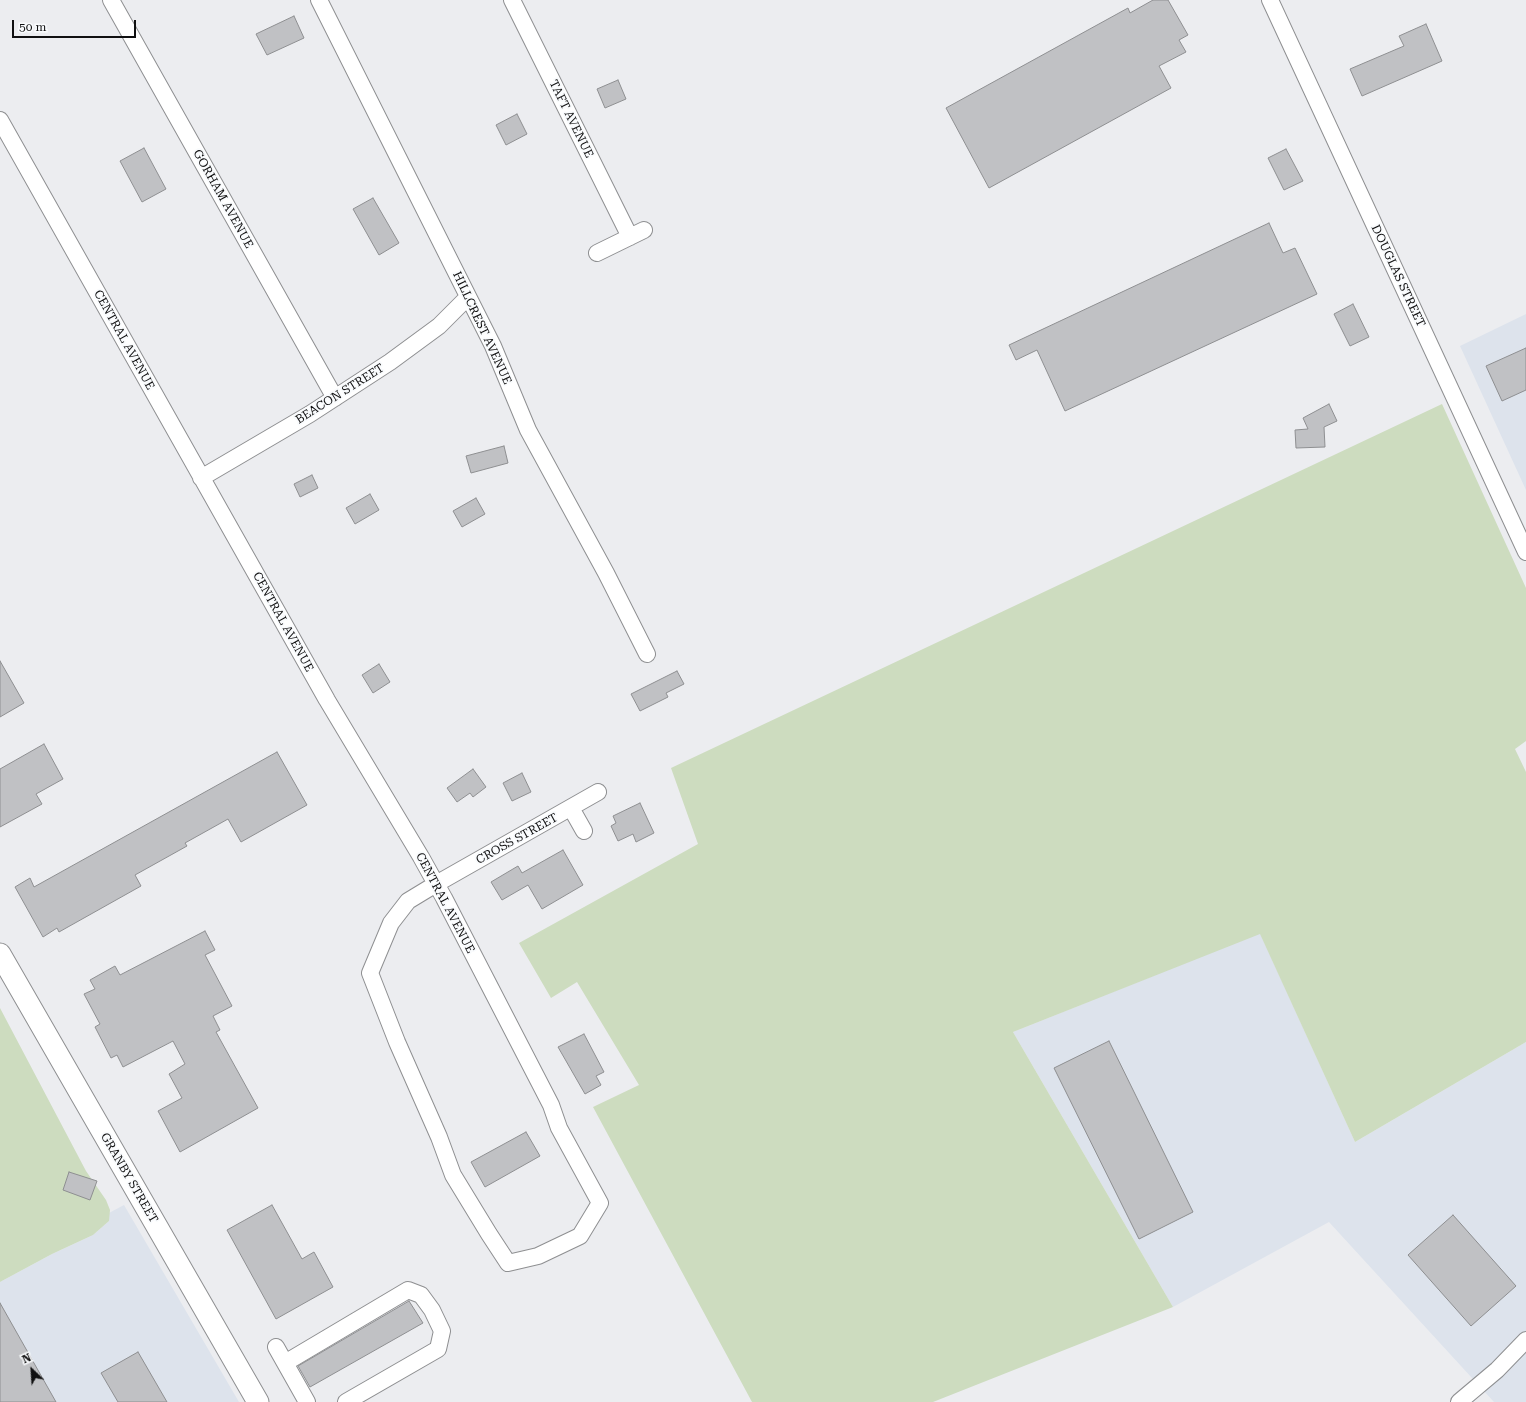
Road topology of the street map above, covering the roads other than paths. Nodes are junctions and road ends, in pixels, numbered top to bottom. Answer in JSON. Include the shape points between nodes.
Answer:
{"nodes":[{"id":1,"x":111,"y":0,"type":"edge"},
{"id":2,"x":319,"y":0,"type":"edge"},
{"id":3,"x":512,"y":0,"type":"edge"},
{"id":4,"x":1270,"y":0,"type":"edge"},
{"id":5,"x":0,"y":120,"type":"edge"},
{"id":6,"x":644,"y":230,"type":"dead end"},
{"id":7,"x":630,"y":237,"type":"junction"},
{"id":8,"x":597,"y":253,"type":"dead end"},
{"id":9,"x":468,"y":297,"type":"junction"},
{"id":10,"x":335,"y":398,"type":"junction"},
{"id":11,"x":201,"y":478,"type":"junction"},
{"id":12,"x":1526,"y":552,"type":"edge"},
{"id":13,"x":647,"y":654,"type":"dead end"},
{"id":14,"x":598,"y":792,"type":"dead end"},
{"id":15,"x":571,"y":808,"type":"junction"},
{"id":16,"x":584,"y":831,"type":"dead end"},
{"id":17,"x":436,"y":884,"type":"junction"},
{"id":18,"x":0,"y":954,"type":"edge"},
{"id":19,"x":559,"y":1128,"type":"joint"},
{"id":20,"x":1526,"y":1340,"type":"edge"},
{"id":21,"x":276,"y":1347,"type":"dead end"},
{"id":22,"x":285,"y":1363,"type":"junction"},
{"id":23,"x":258,"y":1402,"type":"edge"},
{"id":24,"x":307,"y":1402,"type":"edge"},
{"id":25,"x":346,"y":1402,"type":"edge"},
{"id":26,"x":1459,"y":1402,"type":"edge"}],
"edges":[{"from":1,"to":10,"type":"street","name":"GORHAM AVENUE"},
{"from":2,"to":9,"type":"street","name":"HILLCREST AVENUE"},
{"from":3,"to":7,"type":"street","name":"TAFT AVENUE"},
{"from":4,"to":12,"type":"street","name":"DOUGLAS STREET"},
{"from":5,"to":11,"type":"street","name":"CENTRAL AVENUE"},
{"from":6,"to":7,"type":"street"},
{"from":7,"to":8,"type":"street"},
{"from":9,"to":10,"type":"street","name":"BEACON STREET","via":[[428,335]]},
{"from":9,"to":13,"type":"street","name":"HILLCREST AVENUE","via":[[500,362],[528,430]]},
{"from":10,"to":11,"type":"street","name":"BEACON STREET"},
{"from":11,"to":17,"type":"street","name":"CENTRAL AVENUE","via":[[346,733]]},
{"from":14,"to":15,"type":"street","name":"CROSS STREET"},
{"from":15,"to":16,"type":"street"},
{"from":15,"to":17,"type":"street","name":"CROSS STREET"},
{"from":17,"to":19,"type":"street","name":"CENTRAL AVENUE","via":[[551,1106]]},
{"from":17,"to":19,"type":"street","name":"CROSS STREET","via":[[408,901],[391,923],[370,973],[453,1175],[508,1263],[538,1256],[580,1236],[600,1203]]},
{"from":18,"to":23,"type":"main road","name":"GRANBY STREET"},
{"from":20,"to":26,"type":"street","via":[[1497,1370]]},
{"from":21,"to":22,"type":"street"},
{"from":22,"to":24,"type":"street"},
{"from":22,"to":25,"type":"street","via":[[408,1290],[421,1296],[432,1310],[442,1331],[438,1349]]}]}
